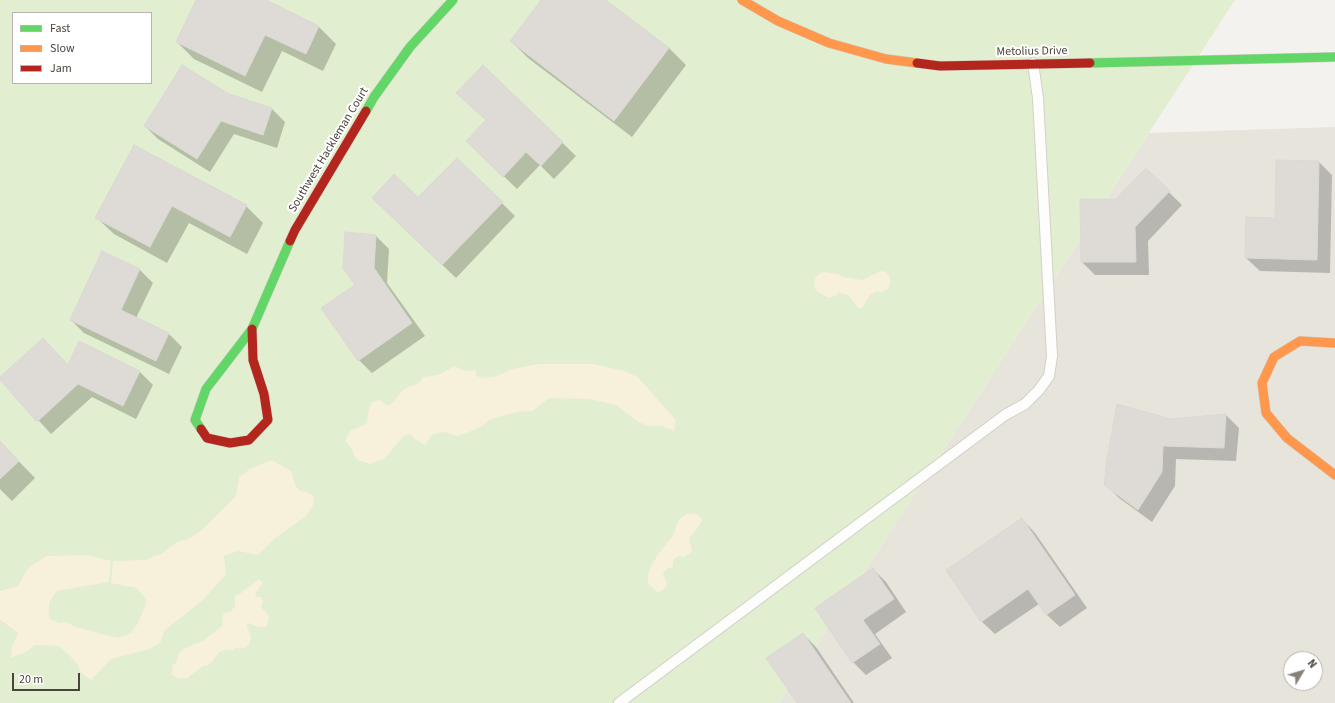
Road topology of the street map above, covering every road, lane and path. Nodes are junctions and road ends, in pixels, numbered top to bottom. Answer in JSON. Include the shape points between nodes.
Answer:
{"nodes":[{"id":1,"x":453,"y":0,"type":"edge"},
{"id":2,"x":742,"y":0,"type":"edge"},
{"id":3,"x":1335,"y":57,"type":"edge"},
{"id":4,"x":1033,"y":64,"type":"junction"},
{"id":5,"x":252,"y":329,"type":"junction"},
{"id":6,"x":1335,"y":343,"type":"edge"},
{"id":7,"x":1335,"y":475,"type":"edge"},
{"id":8,"x":619,"y":703,"type":"edge"}],
"edges":[{"from":1,"to":5,"type":"street","name":"Southwest Hackleman Court","via":[[410,47],[374,97],[295,230]]},
{"from":2,"to":4,"type":"street","name":"Metolius Drive","via":[[778,21],[829,43],[886,59],[940,66]]},
{"from":3,"to":4,"type":"street","name":"Metolius Drive"},
{"from":4,"to":8,"type":"lane","via":[[1038,98],[1052,356],[1049,376],[1040,390],[1025,404],[1005,416]]},
{"from":5,"to":5,"type":"street","name":"Southwest Hackleman Court","via":[[206,389],[195,420],[208,438],[230,443],[249,440],[268,420],[264,394],[253,360]]},
{"from":6,"to":7,"type":"street","via":[[1300,341],[1274,357],[1262,383],[1266,413],[1287,438]]}]}
